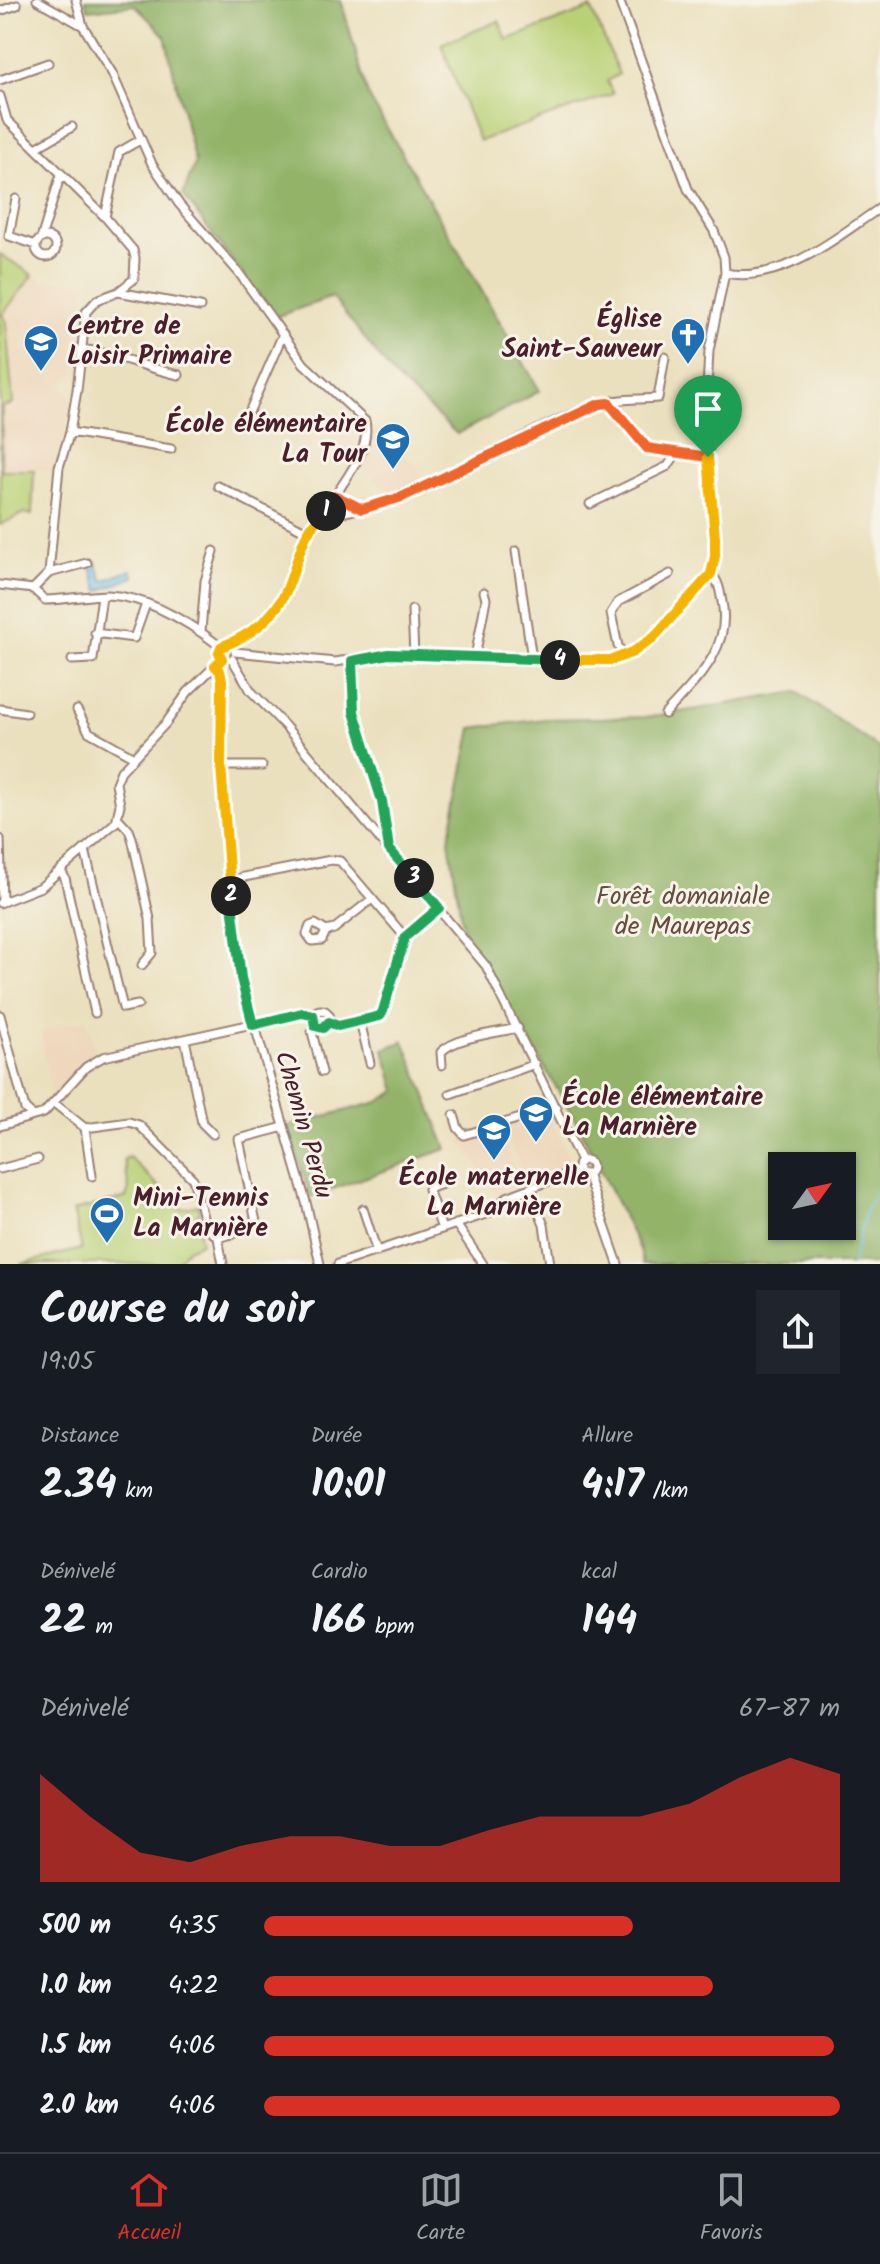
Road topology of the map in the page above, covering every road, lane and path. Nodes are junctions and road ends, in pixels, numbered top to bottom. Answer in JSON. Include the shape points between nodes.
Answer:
{"nodes":[{"id":1,"x":37,"y":0,"type":"edge"},
{"id":2,"x":76,"y":0,"type":"edge"},
{"id":3,"x":619,"y":0,"type":"edge"},
{"id":4,"x":17,"y":5,"type":"dead end"},
{"id":5,"x":0,"y":11,"type":"edge"},
{"id":6,"x":83,"y":26,"type":"junction"},
{"id":7,"x":48,"y":63,"type":"dead end"},
{"id":8,"x":0,"y":80,"type":"edge"},
{"id":9,"x":0,"y":96,"type":"edge"},
{"id":10,"x":4,"y":121,"type":"edge"},
{"id":11,"x":72,"y":127,"type":"dead end"},
{"id":12,"x":140,"y":140,"type":"junction"},
{"id":13,"x":36,"y":148,"type":"junction"},
{"id":14,"x":61,"y":174,"type":"junction"},
{"id":15,"x":16,"y":199,"type":"dead end"},
{"id":16,"x":880,"y":208,"type":"edge"},
{"id":17,"x":105,"y":217,"type":"junction"},
{"id":18,"x":725,"y":273,"type":"junction"},
{"id":19,"x":118,"y":292,"type":"junction"},
{"id":20,"x":200,"y":307,"type":"dead end"},
{"id":21,"x":283,"y":334,"type":"junction"},
{"id":22,"x":81,"y":349,"type":"junction"},
{"id":23,"x":665,"y":357,"type":"dead end"},
{"id":24,"x":179,"y":375,"type":"dead end"},
{"id":25,"x":609,"y":403,"type":"junction"},
{"id":26,"x":250,"y":410,"type":"dead end"},
{"id":27,"x":70,"y":432,"type":"junction"},
{"id":28,"x":171,"y":449,"type":"dead end"},
{"id":29,"x":676,"y":454,"type":"junction"},
{"id":30,"x":708,"y":457,"type":"junction"},
{"id":31,"x":218,"y":486,"type":"dead end"},
{"id":32,"x":336,"y":496,"type":"junction"},
{"id":33,"x":590,"y":504,"type":"dead end"},
{"id":34,"x":362,"y":509,"type":"junction"},
{"id":35,"x":325,"y":514,"type":"junction"},
{"id":36,"x":307,"y":532,"type":"junction"},
{"id":37,"x":214,"y":551,"type":"dead end"},
{"id":38,"x":516,"y":551,"type":"dead end"},
{"id":39,"x":87,"y":563,"type":"dead end"},
{"id":40,"x":49,"y":573,"type":"junction"},
{"id":41,"x":670,"y":574,"type":"dead end"},
{"id":42,"x":711,"y":574,"type":"junction"},
{"id":43,"x":0,"y":585,"type":"edge"},
{"id":44,"x":33,"y":589,"type":"junction"},
{"id":45,"x":484,"y":592,"type":"dead end"},
{"id":46,"x":102,"y":596,"type":"junction"},
{"id":47,"x":146,"y":604,"type":"junction"},
{"id":48,"x":412,"y":610,"type":"dead end"},
{"id":49,"x":201,"y":631,"type":"junction"},
{"id":50,"x":95,"y":633,"type":"junction"},
{"id":51,"x":221,"y":647,"type":"junction"},
{"id":52,"x":233,"y":652,"type":"junction"},
{"id":53,"x":414,"y":655,"type":"junction"},
{"id":54,"x":624,"y":656,"type":"junction"},
{"id":55,"x":475,"y":657,"type":"junction"},
{"id":56,"x":222,"y":659,"type":"junction"},
{"id":57,"x":532,"y":659,"type":"junction"},
{"id":58,"x":72,"y":660,"type":"dead end"},
{"id":59,"x":352,"y":661,"type":"junction"},
{"id":60,"x":215,"y":666,"type":"junction"},
{"id":61,"x":0,"y":709,"type":"edge"},
{"id":62,"x":77,"y":710,"type":"dead end"},
{"id":63,"x":26,"y":713,"type":"dead end"},
{"id":64,"x":665,"y":714,"type":"dead end"},
{"id":65,"x":134,"y":757,"type":"junction"},
{"id":66,"x":221,"y":766,"type":"junction"},
{"id":67,"x":262,"y":766,"type":"dead end"},
{"id":68,"x":118,"y":818,"type":"junction"},
{"id":69,"x":0,"y":839,"type":"edge"},
{"id":70,"x":389,"y":849,"type":"junction"},
{"id":71,"x":85,"y":850,"type":"junction"},
{"id":72,"x":61,"y":871,"type":"junction"},
{"id":73,"x":229,"y":880,"type":"junction"},
{"id":74,"x":372,"y":899,"type":"junction"},
{"id":75,"x":1,"y":902,"type":"edge"},
{"id":76,"x":439,"y":908,"type":"junction"},
{"id":77,"x":326,"y":931,"type":"dead end"},
{"id":78,"x":405,"y":937,"type":"junction"},
{"id":79,"x":142,"y":965,"type":"dead end"},
{"id":80,"x":138,"y":1005,"type":"dead end"},
{"id":81,"x":95,"y":1013,"type":"dead end"},
{"id":82,"x":0,"y":1015,"type":"edge"},
{"id":83,"x":313,"y":1015,"type":"junction"},
{"id":84,"x":360,"y":1021,"type":"junction"},
{"id":85,"x":329,"y":1022,"type":"junction"},
{"id":86,"x":253,"y":1025,"type":"junction"},
{"id":87,"x":318,"y":1027,"type":"junction"},
{"id":88,"x":518,"y":1028,"type":"junction"},
{"id":89,"x":185,"y":1039,"type":"junction"},
{"id":90,"x":370,"y":1063,"type":"dead end"},
{"id":91,"x":535,"y":1064,"type":"junction"},
{"id":92,"x":442,"y":1065,"type":"dead end"},
{"id":93,"x":322,"y":1072,"type":"dead end"},
{"id":94,"x":450,"y":1094,"type":"dead end"},
{"id":95,"x":54,"y":1103,"type":"junction"},
{"id":96,"x":557,"y":1107,"type":"junction"},
{"id":97,"x":454,"y":1115,"type":"dead end"},
{"id":98,"x":33,"y":1116,"type":"junction"},
{"id":99,"x":0,"y":1126,"type":"edge"},
{"id":100,"x":284,"y":1127,"type":"junction"},
{"id":101,"x":85,"y":1128,"type":"junction"},
{"id":102,"x":213,"y":1134,"type":"dead end"},
{"id":103,"x":38,"y":1159,"type":"dead end"},
{"id":104,"x":581,"y":1161,"type":"junction"},
{"id":105,"x":0,"y":1169,"type":"edge"},
{"id":106,"x":583,"y":1172,"type":"junction"},
{"id":107,"x":92,"y":1176,"type":"dead end"},
{"id":108,"x":448,"y":1182,"type":"dead end"},
{"id":109,"x":529,"y":1189,"type":"junction"},
{"id":110,"x":363,"y":1209,"type":"dead end"},
{"id":111,"x":456,"y":1224,"type":"junction"},
{"id":112,"x":442,"y":1229,"type":"junction"},
{"id":113,"x":218,"y":1238,"type":"junction"},
{"id":114,"x":377,"y":1252,"type":"junction"},
{"id":115,"x":223,"y":1264,"type":"edge"},
{"id":116,"x":320,"y":1264,"type":"edge"},
{"id":117,"x":338,"y":1264,"type":"edge"},
{"id":118,"x":483,"y":1264,"type":"edge"},
{"id":119,"x":550,"y":1264,"type":"edge"},
{"id":120,"x":618,"y":1264,"type":"edge"}],
"edges":[{"from":1,"to":6,"type":"street"},
{"from":2,"to":6,"type":"street"},
{"from":3,"to":18,"type":"street","via":[[688,189],[718,239]]},
{"from":4,"to":5,"type":"street"},
{"from":6,"to":12,"type":"street","via":[[112,73]]},
{"from":7,"to":8,"type":"street"},
{"from":9,"to":10,"type":"street"},
{"from":10,"to":13,"type":"street"},
{"from":11,"to":13,"type":"street"},
{"from":12,"to":17,"type":"street","via":[[119,152]]},
{"from":12,"to":21,"type":"street","via":[[179,204]]},
{"from":13,"to":14,"type":"street"},
{"from":14,"to":15,"type":"street","via":[[39,242],[9,236]]},
{"from":14,"to":17,"type":"street"},
{"from":16,"to":18,"type":"street","via":[[805,257],[747,276]]},
{"from":17,"to":19,"type":"street","via":[[133,250],[136,265],[134,279]]},
{"from":18,"to":30,"type":"street","via":[[709,351]]},
{"from":19,"to":20,"type":"street"},
{"from":19,"to":22,"type":"street","via":[[97,300],[86,312]]},
{"from":21,"to":26,"type":"street"},
{"from":21,"to":32,"type":"street","via":[[304,364],[365,421],[363,447]]},
{"from":22,"to":24,"type":"street"},
{"from":22,"to":27,"type":"street"},
{"from":23,"to":25,"type":"street","via":[[658,398]]},
{"from":25,"to":29,"type":"street","via":[[647,448]]},
{"from":25,"to":34,"type":"street","via":[[402,497]]},
{"from":27,"to":28,"type":"street"},
{"from":27,"to":40,"type":"street","via":[[59,467]]},
{"from":29,"to":30,"type":"street"},
{"from":29,"to":33,"type":"street","via":[[668,466]]},
{"from":30,"to":42,"type":"street","via":[[715,547]]},
{"from":31,"to":36,"type":"street"},
{"from":32,"to":34,"type":"street"},
{"from":32,"to":35,"type":"street"},
{"from":34,"to":35,"type":"street"},
{"from":35,"to":36,"type":"street"},
{"from":36,"to":52,"type":"street","via":[[281,602]]},
{"from":37,"to":49,"type":"street","via":[[205,581]]},
{"from":38,"to":57,"type":"street"},
{"from":39,"to":40,"type":"street"},
{"from":40,"to":44,"type":"street"},
{"from":41,"to":54,"type":"street","via":[[618,602],[611,613]]},
{"from":42,"to":54,"type":"street","via":[[653,638]]},
{"from":42,"to":64,"type":"street","via":[[723,608],[719,647]]},
{"from":43,"to":44,"type":"street"},
{"from":44,"to":46,"type":"street","via":[[45,600]]},
{"from":45,"to":55,"type":"street"},
{"from":46,"to":47,"type":"street"},
{"from":46,"to":50,"type":"street"},
{"from":47,"to":49,"type":"street"},
{"from":47,"to":50,"type":"street","via":[[134,638]]},
{"from":48,"to":53,"type":"street"},
{"from":49,"to":51,"type":"street"},
{"from":50,"to":58,"type":"street","via":[[93,659]]},
{"from":51,"to":52,"type":"street"},
{"from":51,"to":56,"type":"street"},
{"from":52,"to":56,"type":"street"},
{"from":52,"to":59,"type":"street"},
{"from":52,"to":70,"type":"street","via":[[251,691]]},
{"from":53,"to":55,"type":"street"},
{"from":53,"to":59,"type":"street"},
{"from":54,"to":57,"type":"street"},
{"from":55,"to":57,"type":"street"},
{"from":56,"to":60,"type":"street"},
{"from":59,"to":70,"type":"street","via":[[354,712],[382,801]]},
{"from":60,"to":65,"type":"street"},
{"from":60,"to":66,"type":"street","name":"Chemin Perdu","via":[[222,680]]},
{"from":61,"to":63,"type":"street"},
{"from":62,"to":65,"type":"street","via":[[89,732]]},
{"from":65,"to":68,"type":"street","via":[[116,783]]},
{"from":66,"to":67,"type":"street"},
{"from":66,"to":73,"type":"street","name":"Chemin Perdu"},
{"from":68,"to":71,"type":"street"},
{"from":68,"to":79,"type":"street","via":[[132,838],[150,919],[152,953]]},
{"from":69,"to":75,"type":"street"},
{"from":70,"to":76,"type":"street"},
{"from":71,"to":72,"type":"street"},
{"from":71,"to":80,"type":"street","via":[[123,1008]]},
{"from":72,"to":75,"type":"street","via":[[41,887]]},
{"from":72,"to":81,"type":"street"},
{"from":73,"to":74,"type":"street","via":[[334,860]]},
{"from":73,"to":86,"type":"street","name":"Chemin Perdu","via":[[241,978]]},
{"from":74,"to":77,"type":"street"},
{"from":74,"to":78,"type":"street"},
{"from":76,"to":78,"type":"street"},
{"from":76,"to":88,"type":"street","via":[[486,966]]},
{"from":78,"to":84,"type":"street","via":[[383,1011]]},
{"from":82,"to":98,"type":"street","via":[[25,1109]]},
{"from":83,"to":85,"type":"street","via":[[325,1011]]},
{"from":83,"to":86,"type":"street"},
{"from":83,"to":87,"type":"street"},
{"from":84,"to":85,"type":"street","via":[[338,1026]]},
{"from":84,"to":90,"type":"street"},
{"from":85,"to":87,"type":"street"},
{"from":86,"to":89,"type":"street"},
{"from":86,"to":100,"type":"street","name":"Chemin Perdu"},
{"from":87,"to":93,"type":"street","via":[[312,1032]]},
{"from":88,"to":91,"type":"street"},
{"from":88,"to":92,"type":"street","via":[[446,1047]]},
{"from":89,"to":95,"type":"street","via":[[103,1057],[86,1067]]},
{"from":89,"to":102,"type":"street","via":[[202,1123]]},
{"from":91,"to":94,"type":"street"},
{"from":91,"to":96,"type":"street"},
{"from":95,"to":98,"type":"street"},
{"from":95,"to":101,"type":"street"},
{"from":96,"to":97,"type":"street","via":[[464,1135]]},
{"from":96,"to":104,"type":"street"},
{"from":98,"to":99,"type":"street"},
{"from":100,"to":113,"type":"street","via":[[239,1139],[256,1222]]},
{"from":100,"to":116,"type":"street","name":"Chemin Perdu"},
{"from":101,"to":107,"type":"street"},
{"from":101,"to":113,"type":"street","via":[[139,1125],[193,1179],[205,1225]]},
{"from":103,"to":105,"type":"street"},
{"from":104,"to":106,"type":"street"},
{"from":104,"to":106,"type":"street","via":[[591,1165]]},
{"from":106,"to":109,"type":"street"},
{"from":106,"to":120,"type":"street"},
{"from":108,"to":112,"type":"street","via":[[428,1189]]},
{"from":109,"to":111,"type":"street","via":[[507,1197],[489,1213]]},
{"from":109,"to":119,"type":"street","via":[[544,1225]]},
{"from":110,"to":114,"type":"street"},
{"from":111,"to":112,"type":"street"},
{"from":111,"to":118,"type":"street"},
{"from":112,"to":114,"type":"street"},
{"from":113,"to":115,"type":"street"},
{"from":114,"to":117,"type":"street"}]}
